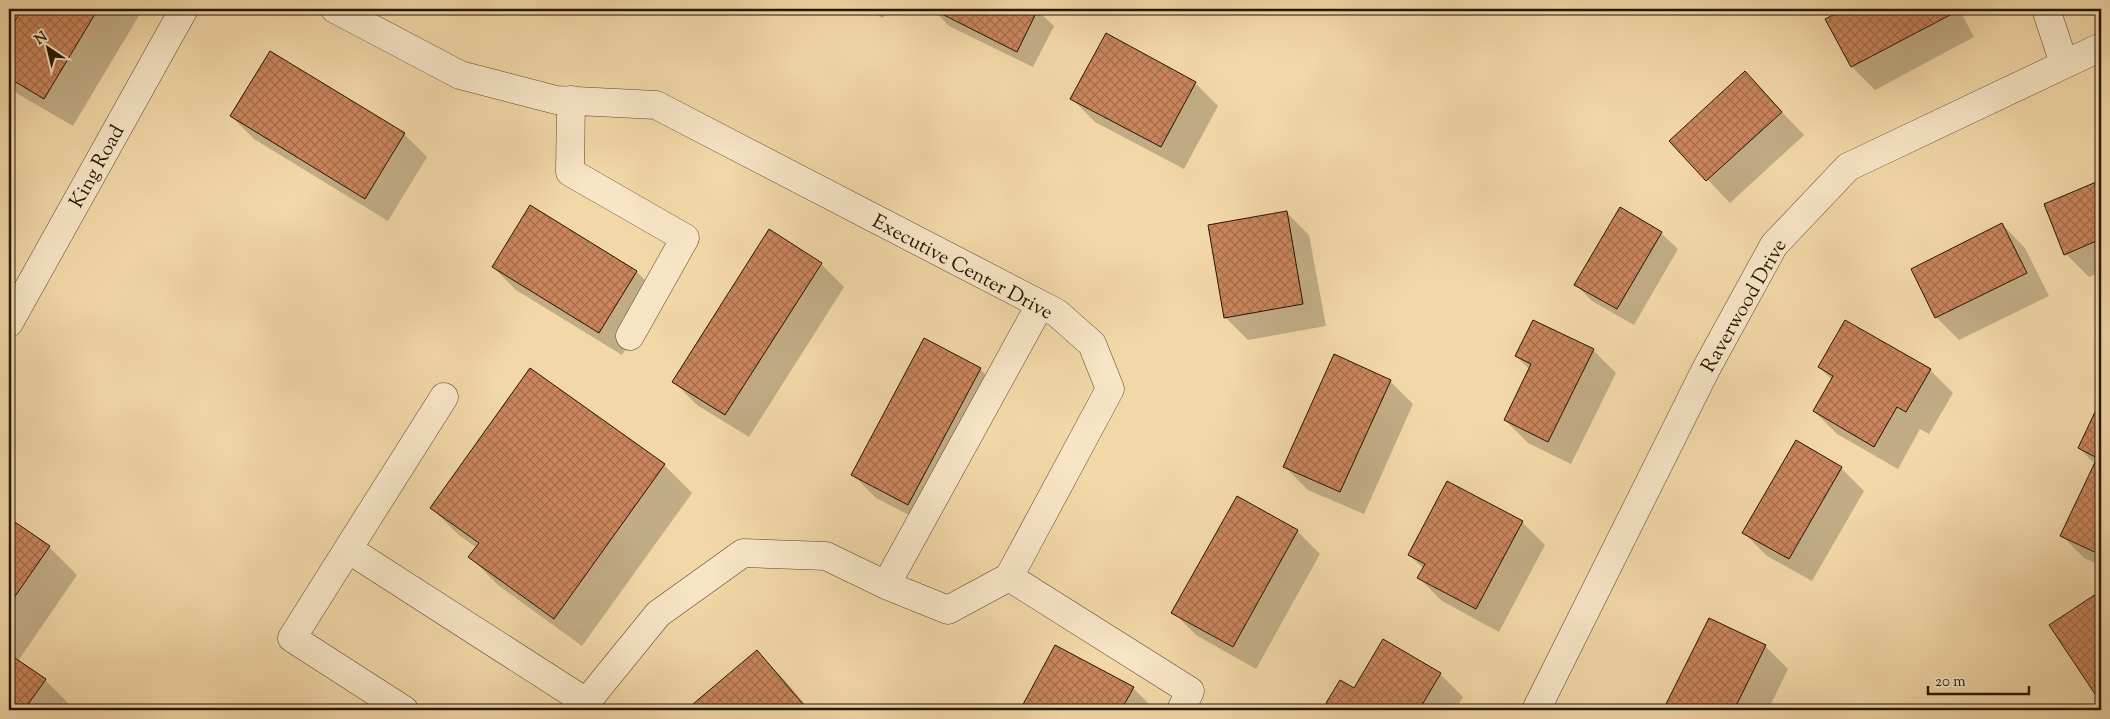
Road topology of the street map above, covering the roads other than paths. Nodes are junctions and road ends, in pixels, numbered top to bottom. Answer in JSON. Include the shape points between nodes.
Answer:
{"nodes":[{"id":1,"x":184,"y":9,"type":"edge"},
{"id":2,"x":335,"y":9,"type":"edge"},
{"id":3,"x":2046,"y":9,"type":"edge"},
{"id":4,"x":2101,"y":47,"type":"edge"},
{"id":5,"x":2064,"y":64,"type":"junction"},
{"id":6,"x":571,"y":100,"type":"junction"},
{"id":7,"x":1040,"y":305,"type":"junction"},
{"id":8,"x":9,"y":323,"type":"edge"},
{"id":9,"x":630,"y":336,"type":"dead end"},
{"id":10,"x":444,"y":396,"type":"dead end"},
{"id":11,"x":348,"y":549,"type":"junction"},
{"id":12,"x":1009,"y":577,"type":"junction"},
{"id":13,"x":886,"y":585,"type":"junction"},
{"id":14,"x":583,"y":706,"type":"edge"},
{"id":15,"x":404,"y":710,"type":"edge"},
{"id":16,"x":1181,"y":710,"type":"edge"},
{"id":17,"x":1536,"y":710,"type":"edge"}],
"edges":[{"from":1,"to":8,"type":"street","name":"King Road"},
{"from":2,"to":6,"type":"street","name":"Executive Center Drive","via":[[460,76],[556,100]]},
{"from":3,"to":5,"type":"street"},
{"from":4,"to":5,"type":"street","name":"Raverwood Drive"},
{"from":5,"to":17,"type":"street","name":"Raverwood Drive","via":[[1848,167],[1774,245],[1706,369]]},
{"from":6,"to":7,"type":"street","name":"Executive Center Drive","via":[[656,105]]},
{"from":6,"to":9,"type":"street","via":[[570,172],[684,238]]},
{"from":7,"to":12,"type":"street","name":"Executive Center Drive","via":[[1057,313],[1092,344],[1110,389]]},
{"from":7,"to":13,"type":"street"},
{"from":10,"to":11,"type":"street"},
{"from":11,"to":14,"type":"street"},
{"from":11,"to":15,"type":"street","via":[[292,638]]},
{"from":12,"to":13,"type":"street","via":[[948,610]]},
{"from":12,"to":16,"type":"street","via":[[1190,691]]},
{"from":13,"to":14,"type":"street","via":[[826,556],[743,553],[658,614]]}]}
